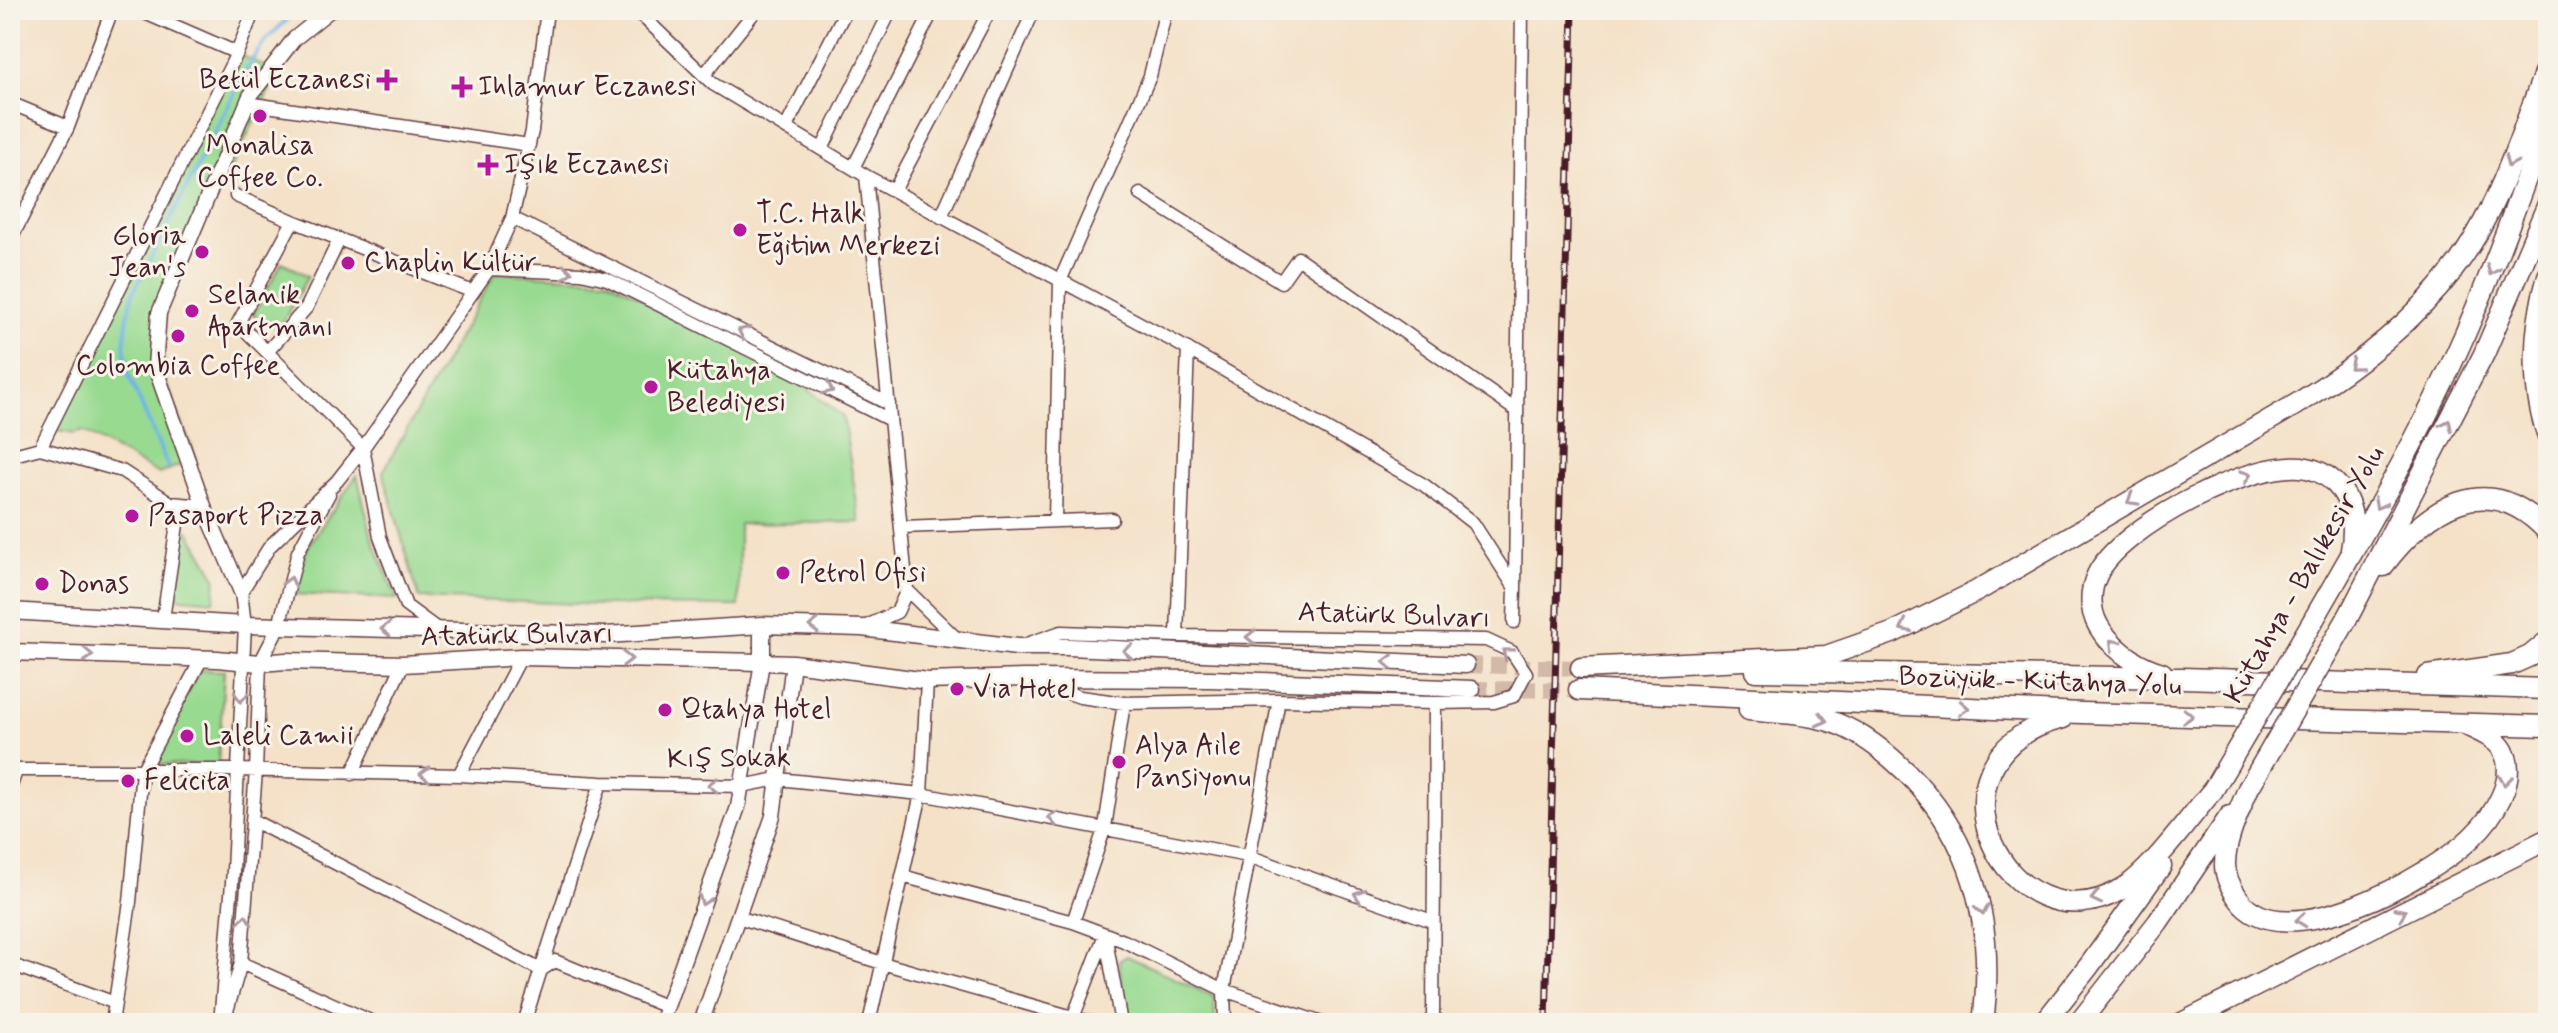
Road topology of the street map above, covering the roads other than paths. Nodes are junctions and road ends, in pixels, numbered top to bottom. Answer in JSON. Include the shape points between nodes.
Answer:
{"nodes":[{"id":1,"x":112,"y":10,"type":"edge"},
{"id":2,"x":138,"y":10,"type":"edge"},
{"id":3,"x":254,"y":10,"type":"edge"},
{"id":4,"x":330,"y":10,"type":"edge"},
{"id":5,"x":547,"y":10,"type":"edge"},
{"id":6,"x":636,"y":10,"type":"edge"},
{"id":7,"x":659,"y":10,"type":"edge"},
{"id":8,"x":756,"y":10,"type":"edge"},
{"id":9,"x":846,"y":10,"type":"edge"},
{"id":10,"x":891,"y":10,"type":"edge"},
{"id":11,"x":933,"y":10,"type":"edge"},
{"id":12,"x":990,"y":10,"type":"edge"},
{"id":13,"x":1034,"y":10,"type":"edge"},
{"id":14,"x":1160,"y":10,"type":"edge"},
{"id":15,"x":1522,"y":10,"type":"edge"},
{"id":16,"x":648,"y":21,"type":"junction"},
{"id":17,"x":237,"y":53,"type":"junction"},
{"id":18,"x":2548,"y":63,"type":"edge"},
{"id":19,"x":704,"y":75,"type":"junction"},
{"id":20,"x":10,"y":103,"type":"edge"},
{"id":21,"x":247,"y":103,"type":"junction"},
{"id":22,"x":2548,"y":118,"type":"edge"},
{"id":23,"x":68,"y":127,"type":"junction"},
{"id":24,"x":786,"y":127,"type":"junction"},
{"id":25,"x":529,"y":145,"type":"junction"},
{"id":26,"x":822,"y":149,"type":"junction"},
{"id":27,"x":853,"y":168,"type":"junction"},
{"id":28,"x":866,"y":176,"type":"junction"},
{"id":29,"x":894,"y":191,"type":"junction"},
{"id":30,"x":1140,"y":194,"type":"dead end"},
{"id":31,"x":236,"y":196,"type":"dead end"},
{"id":32,"x":2548,"y":204,"type":"edge"},
{"id":33,"x":941,"y":217,"type":"junction"},
{"id":34,"x":512,"y":218,"type":"junction"},
{"id":35,"x":293,"y":221,"type":"junction"},
{"id":36,"x":339,"y":240,"type":"junction"},
{"id":37,"x":10,"y":241,"type":"edge"},
{"id":38,"x":489,"y":269,"type":"junction"},
{"id":39,"x":2548,"y":276,"type":"edge"},
{"id":40,"x":1060,"y":281,"type":"junction"},
{"id":41,"x":473,"y":292,"type":"junction"},
{"id":42,"x":1188,"y":349,"type":"junction"},
{"id":43,"x":267,"y":352,"type":"junction"},
{"id":44,"x":889,"y":404,"type":"junction"},
{"id":45,"x":1517,"y":411,"type":"junction"},
{"id":46,"x":890,"y":420,"type":"junction"},
{"id":47,"x":2548,"y":437,"type":"edge"},
{"id":48,"x":40,"y":448,"type":"junction"},
{"id":49,"x":363,"y":448,"type":"junction"},
{"id":50,"x":10,"y":456,"type":"edge"},
{"id":51,"x":337,"y":481,"type":"junction"},
{"id":52,"x":180,"y":504,"type":"junction"},
{"id":53,"x":204,"y":506,"type":"junction"},
{"id":54,"x":1112,"y":519,"type":"dead end"},
{"id":55,"x":1055,"y":520,"type":"junction"},
{"id":56,"x":902,"y":527,"type":"junction"},
{"id":57,"x":2548,"y":532,"type":"edge"},
{"id":58,"x":2350,"y":557,"type":"junction"},
{"id":59,"x":1515,"y":588,"type":"junction"},
{"id":60,"x":907,"y":590,"type":"junction"},
{"id":61,"x":241,"y":592,"type":"junction"},
{"id":62,"x":10,"y":611,"type":"edge"},
{"id":63,"x":163,"y":619,"type":"junction"},
{"id":64,"x":2347,"y":619,"type":"junction"},
{"id":65,"x":1514,"y":622,"type":"dead end"},
{"id":66,"x":245,"y":625,"type":"junction"},
{"id":67,"x":762,"y":625,"type":"junction"},
{"id":68,"x":279,"y":626,"type":"junction"},
{"id":69,"x":862,"y":628,"type":"junction"},
{"id":70,"x":440,"y":631,"type":"junction"},
{"id":71,"x":1177,"y":636,"type":"junction"},
{"id":72,"x":956,"y":638,"type":"junction"},
{"id":73,"x":2548,"y":641,"type":"edge"},
{"id":74,"x":1017,"y":647,"type":"junction"},
{"id":75,"x":10,"y":652,"type":"edge"},
{"id":76,"x":521,"y":657,"type":"junction"},
{"id":77,"x":202,"y":658,"type":"junction"},
{"id":78,"x":243,"y":660,"type":"junction"},
{"id":79,"x":762,"y":662,"type":"junction"},
{"id":80,"x":260,"y":663,"type":"junction"},
{"id":81,"x":793,"y":663,"type":"junction"},
{"id":82,"x":403,"y":664,"type":"junction"},
{"id":83,"x":1466,"y":665,"type":"tunnel mouth"},
{"id":84,"x":1024,"y":678,"type":"junction"},
{"id":85,"x":2182,"y":678,"type":"junction"},
{"id":86,"x":927,"y":681,"type":"junction"},
{"id":87,"x":2373,"y":683,"type":"junction"},
{"id":88,"x":1472,"y":689,"type":"tunnel mouth"},
{"id":89,"x":2548,"y":689,"type":"edge"},
{"id":90,"x":1279,"y":700,"type":"junction"},
{"id":91,"x":1124,"y":703,"type":"junction"},
{"id":92,"x":1435,"y":703,"type":"junction"},
{"id":93,"x":2082,"y":713,"type":"junction"},
{"id":94,"x":2463,"y":724,"type":"junction"},
{"id":95,"x":2548,"y":726,"type":"edge"},
{"id":96,"x":237,"y":770,"type":"junction"},
{"id":97,"x":13,"y":771,"type":"edge"},
{"id":98,"x":142,"y":771,"type":"junction"},
{"id":99,"x":256,"y":771,"type":"junction"},
{"id":100,"x":352,"y":774,"type":"junction"},
{"id":101,"x":459,"y":775,"type":"junction"},
{"id":102,"x":778,"y":779,"type":"junction"},
{"id":103,"x":601,"y":783,"type":"junction"},
{"id":104,"x":742,"y":786,"type":"junction"},
{"id":105,"x":10,"y":789,"type":"edge"},
{"id":106,"x":2248,"y":789,"type":"junction"},
{"id":107,"x":2213,"y":790,"type":"junction"},
{"id":108,"x":921,"y":794,"type":"junction"},
{"id":109,"x":252,"y":820,"type":"junction"},
{"id":110,"x":1105,"y":827,"type":"junction"},
{"id":111,"x":2548,"y":839,"type":"edge"},
{"id":112,"x":1248,"y":856,"type":"junction"},
{"id":113,"x":902,"y":876,"type":"junction"},
{"id":114,"x":738,"y":917,"type":"junction"},
{"id":115,"x":1432,"y":921,"type":"junction"},
{"id":116,"x":1073,"y":922,"type":"junction"},
{"id":117,"x":1105,"y":934,"type":"junction"},
{"id":118,"x":241,"y":963,"type":"junction"},
{"id":119,"x":882,"y":963,"type":"junction"},
{"id":120,"x":10,"y":964,"type":"edge"},
{"id":121,"x":541,"y":970,"type":"junction"},
{"id":122,"x":1224,"y":990,"type":"junction"},
{"id":123,"x":115,"y":1003,"type":"junction"},
{"id":124,"x":667,"y":1007,"type":"junction"},
{"id":125,"x":1073,"y":1018,"type":"junction"},
{"id":126,"x":701,"y":1021,"type":"edge"},
{"id":127,"x":112,"y":1023,"type":"edge"},
{"id":128,"x":222,"y":1023,"type":"edge"},
{"id":129,"x":375,"y":1023,"type":"edge"},
{"id":130,"x":524,"y":1023,"type":"edge"},
{"id":131,"x":661,"y":1023,"type":"edge"},
{"id":132,"x":718,"y":1023,"type":"edge"},
{"id":133,"x":869,"y":1023,"type":"edge"},
{"id":134,"x":1094,"y":1023,"type":"edge"},
{"id":135,"x":1121,"y":1023,"type":"edge"},
{"id":136,"x":1225,"y":1023,"type":"edge"},
{"id":137,"x":1322,"y":1023,"type":"edge"},
{"id":138,"x":1433,"y":1023,"type":"edge"},
{"id":139,"x":1983,"y":1023,"type":"edge"},
{"id":140,"x":2044,"y":1023,"type":"edge"},
{"id":141,"x":2079,"y":1023,"type":"edge"},
{"id":142,"x":2182,"y":1023,"type":"edge"}],
"edges":[{"from":1,"to":23,"type":"street"},
{"from":2,"to":17,"type":"street"},
{"from":3,"to":17,"type":"street"},
{"from":4,"to":21,"type":"street","via":[[294,39]]},
{"from":5,"to":25,"type":"street"},
{"from":6,"to":16,"type":"street"},
{"from":7,"to":16,"type":"street"},
{"from":8,"to":19,"type":"street"},
{"from":9,"to":24,"type":"street"},
{"from":10,"to":26,"type":"street"},
{"from":11,"to":27,"type":"street"},
{"from":12,"to":29,"type":"street"},
{"from":13,"to":33,"type":"street"},
{"from":14,"to":40,"type":"street","via":[[1164,18],[1150,76]]},
{"from":15,"to":45,"type":"street"},
{"from":16,"to":19,"type":"street"},
{"from":17,"to":48,"type":"street"},
{"from":18,"to":85,"type":"highway","name":"Bozüyük - Kütahya Yolu","one_way":true,"via":[[2479,231],[2453,270],[2381,344],[2337,379],[1977,591],[1892,633],[1826,656],[1581,668]]},
{"from":19,"to":24,"type":"street"},
{"from":20,"to":23,"type":"street"},
{"from":21,"to":25,"type":"street"},
{"from":21,"to":53,"type":"street","via":[[159,313],[155,367]]},
{"from":22,"to":58,"type":"highway","name":"Kütahya - Balıkesir Yolu","one_way":true,"via":[[2465,335]]},
{"from":23,"to":37,"type":"street"},
{"from":24,"to":26,"type":"street"},
{"from":25,"to":34,"type":"street"},
{"from":26,"to":27,"type":"street"},
{"from":27,"to":28,"type":"street"},
{"from":28,"to":29,"type":"street"},
{"from":28,"to":44,"type":"street"},
{"from":29,"to":33,"type":"street"},
{"from":30,"to":45,"type":"street","via":[[1281,282],[1298,258]]},
{"from":31,"to":35,"type":"street"},
{"from":64,"to":32,"type":"highway","name":"Kütahya - Balıkesir Yolu","one_way":true,"via":[[2484,354]]},
{"from":33,"to":40,"type":"street"},
{"from":34,"to":38,"type":"street"},
{"from":44,"to":34,"type":"street","one_way":true},
{"from":35,"to":36,"type":"street"},
{"from":35,"to":43,"type":"street","via":[[238,323]]},
{"from":36,"to":41,"type":"street"},
{"from":36,"to":43,"type":"street","via":[[307,307]]},
{"from":38,"to":41,"type":"street"},
{"from":38,"to":46,"type":"street","one_way":true,"via":[[607,279]]},
{"from":39,"to":47,"type":"highway","via":[[2537,326],[2536,374]]},
{"from":40,"to":42,"type":"street"},
{"from":40,"to":55,"type":"street"},
{"from":41,"to":49,"type":"street"},
{"from":42,"to":59,"type":"street","via":[[1424,485],[1473,523]]},
{"from":42,"to":71,"type":"street"},
{"from":43,"to":49,"type":"street"},
{"from":44,"to":46,"type":"street"},
{"from":45,"to":59,"type":"street"},
{"from":46,"to":56,"type":"street"},
{"from":48,"to":50,"type":"street"},
{"from":48,"to":52,"type":"street","via":[[122,471]]},
{"from":49,"to":51,"type":"street"},
{"from":49,"to":70,"type":"street","via":[[380,537],[406,606]]},
{"from":51,"to":61,"type":"street","via":[[270,546]]},
{"from":68,"to":51,"type":"street","one_way":true,"via":[[298,552]]},
{"from":52,"to":53,"type":"street"},
{"from":52,"to":63,"type":"street"},
{"from":53,"to":61,"type":"street"},
{"from":54,"to":55,"type":"street"},
{"from":55,"to":56,"type":"street"},
{"from":56,"to":60,"type":"street"},
{"from":57,"to":64,"type":"highway","via":[[2532,514],[2510,503],[2480,499],[2440,509],[2385,563]]},
{"from":85,"to":58,"type":"highway","one_way":true,"via":[[2148,669],[2114,646],[2097,626],[2090,602],[2097,575],[2117,547],[2148,524],[2254,472],[2305,467],[2323,473],[2346,498],[2355,533]]},
{"from":58,"to":107,"type":"highway","name":"Kütahya - Balıkesir Yolu","bridge":true},
{"from":59,"to":65,"type":"street"},
{"from":60,"to":69,"type":"street","via":[[897,612]]},
{"from":60,"to":72,"type":"street"},
{"from":61,"to":66,"type":"street"},
{"from":62,"to":63,"type":"main road","name":"Atatürk Bulvarı"},
{"from":63,"to":66,"type":"main road","name":"Atatürk Bulvarı"},
{"from":64,"to":106,"type":"highway","name":"Kütahya - Balıkesir Yolu","bridge":true},
{"from":66,"to":68,"type":"main road","name":"Atatürk Bulvarı"},
{"from":66,"to":78,"type":"street"},
{"from":69,"to":67,"type":"main road","name":"Atatürk Bulvarı","one_way":true},
{"from":67,"to":70,"type":"main road","name":"Atatürk Bulvarı","via":[[606,635]]},
{"from":67,"to":79,"type":"main road"},
{"from":70,"to":68,"type":"main road","name":"Atatürk Bulvarı","one_way":true},
{"from":68,"to":80,"type":"street"},
{"from":69,"to":72,"type":"main road","name":"Atatürk Bulvarı"},
{"from":71,"to":74,"type":"street","name":"Atatürk Bulvarı","via":[[1061,632]]},
{"from":92,"to":71,"type":"street","name":"Atatürk Bulvarı","one_way":true,"via":[[1494,702],[1514,696],[1526,673],[1512,652],[1486,640]]},
{"from":72,"to":74,"type":"main road","name":"Atatürk Bulvarı"},
{"from":73,"to":87,"type":"highway","via":[[2512,664]]},
{"from":83,"to":74,"type":"main road","name":"Atatürk Bulvarı","one_way":true},
{"from":75,"to":77,"type":"main road","name":"Atatürk Bulvarı","one_way":true},
{"from":76,"to":79,"type":"main road","name":"Atatürk Bulvarı","one_way":true},
{"from":76,"to":82,"type":"main road","name":"Atatürk Bulvarı"},
{"from":76,"to":101,"type":"street"},
{"from":77,"to":78,"type":"main road","name":"Atatürk Bulvarı"},
{"from":77,"to":98,"type":"street"},
{"from":78,"to":80,"type":"main road","name":"Atatürk Bulvarı"},
{"from":78,"to":96,"type":"street","one_way":true},
{"from":79,"to":81,"type":"main road","name":"Atatürk Bulvarı"},
{"from":79,"to":104,"type":"street"},
{"from":80,"to":82,"type":"main road","name":"Atatürk Bulvarı"},
{"from":80,"to":99,"type":"street"},
{"from":81,"to":86,"type":"main road","name":"Atatürk Bulvarı"},
{"from":81,"to":102,"type":"street"},
{"from":82,"to":100,"type":"street"},
{"from":84,"to":86,"type":"main road","name":"Atatürk Bulvarı"},
{"from":84,"to":88,"type":"main road","name":"Atatürk Bulvarı"},
{"from":84,"to":91,"type":"street","name":"Atatürk Bulvarı","via":[[1080,697]]},
{"from":85,"to":87,"type":"highway","name":"Bozüyük - Kütahya Yolu"},
{"from":86,"to":108,"type":"street"},
{"from":87,"to":89,"type":"highway","name":"Bozüyük - Kütahya Yolu"},
{"from":90,"to":91,"type":"street","name":"Atatürk Bulvarı"},
{"from":90,"to":92,"type":"street","name":"Atatürk Bulvarı"},
{"from":90,"to":112,"type":"street"},
{"from":91,"to":110,"type":"street"},
{"from":92,"to":115,"type":"street"},
{"from":93,"to":94,"type":"highway","name":"Bozüyük - Kütahya Yolu","one_way":true},
{"from":107,"to":93,"type":"highway","one_way":true,"via":[[2123,889],[2080,901],[2035,892],[2015,877],[1988,837],[1982,812],[1985,787],[1993,765],[2023,735],[2044,722]]},
{"from":93,"to":139,"type":"highway","name":"Bozüyük - Kütahya Yolu","via":[[1579,690],[1822,718],[1875,745],[1922,788],[1969,867],[1986,930]]},
{"from":94,"to":95,"type":"highway","name":"Bozüyük - Kütahya Yolu"},
{"from":94,"to":106,"type":"highway","one_way":true,"via":[[2503,750],[2504,792],[2488,818],[2445,857],[2334,914],[2285,922],[2261,917],[2243,905],[2230,886],[2225,865]]},
{"from":96,"to":98,"type":"street","name":"Kış Sokak"},
{"from":96,"to":99,"type":"street","name":"Kış Sokak"},
{"from":96,"to":128,"type":"street"},
{"from":97,"to":98,"type":"street","name":"Kış Sokak"},
{"from":97,"to":105,"type":"street"},
{"from":98,"to":123,"type":"street"},
{"from":99,"to":100,"type":"street","name":"Kış Sokak"},
{"from":99,"to":109,"type":"street"},
{"from":101,"to":100,"type":"street","name":"Kış Sokak","one_way":true},
{"from":101,"to":103,"type":"street","name":"Kış Sokak"},
{"from":102,"to":104,"type":"street","name":"Kış Sokak"},
{"from":102,"to":108,"type":"street","name":"Kış Sokak"},
{"from":102,"to":114,"type":"street","via":[[773,816]]},
{"from":104,"to":103,"type":"street","name":"Kış Sokak","one_way":true},
{"from":103,"to":121,"type":"street"},
{"from":104,"to":124,"type":"street","one_way":true},
{"from":106,"to":141,"type":"highway","name":"Kütahya - Balıkesir Yolu","via":[[2158,922]]},
{"from":107,"to":140,"type":"highway","name":"Kütahya - Balıkesir Yolu"},
{"from":110,"to":108,"type":"street","name":"Kış Sokak","one_way":true},
{"from":108,"to":113,"type":"street"},
{"from":118,"to":109,"type":"street","one_way":true},
{"from":109,"to":121,"type":"street"},
{"from":110,"to":112,"type":"street","name":"Kış Sokak"},
{"from":110,"to":116,"type":"street"},
{"from":142,"to":111,"type":"highway","one_way":true},
{"from":115,"to":112,"type":"street","name":"Kış Sokak","one_way":true},
{"from":112,"to":122,"type":"street"},
{"from":113,"to":116,"type":"street"},
{"from":113,"to":119,"type":"street"},
{"from":114,"to":119,"type":"street"},
{"from":114,"to":126,"type":"street"},
{"from":115,"to":138,"type":"street"},
{"from":116,"to":117,"type":"street"},
{"from":117,"to":122,"type":"street"},
{"from":117,"to":125,"type":"street"},
{"from":117,"to":135,"type":"street"},
{"from":118,"to":128,"type":"street"},
{"from":118,"to":129,"type":"street"},
{"from":119,"to":125,"type":"street"},
{"from":119,"to":133,"type":"street"},
{"from":120,"to":123,"type":"street"},
{"from":121,"to":124,"type":"street","via":[[555,961]]},
{"from":121,"to":130,"type":"street"},
{"from":122,"to":136,"type":"street"},
{"from":122,"to":137,"type":"street"},
{"from":123,"to":127,"type":"street"},
{"from":124,"to":131,"type":"street"},
{"from":125,"to":134,"type":"street"},
{"from":126,"to":132,"type":"street"}]}
